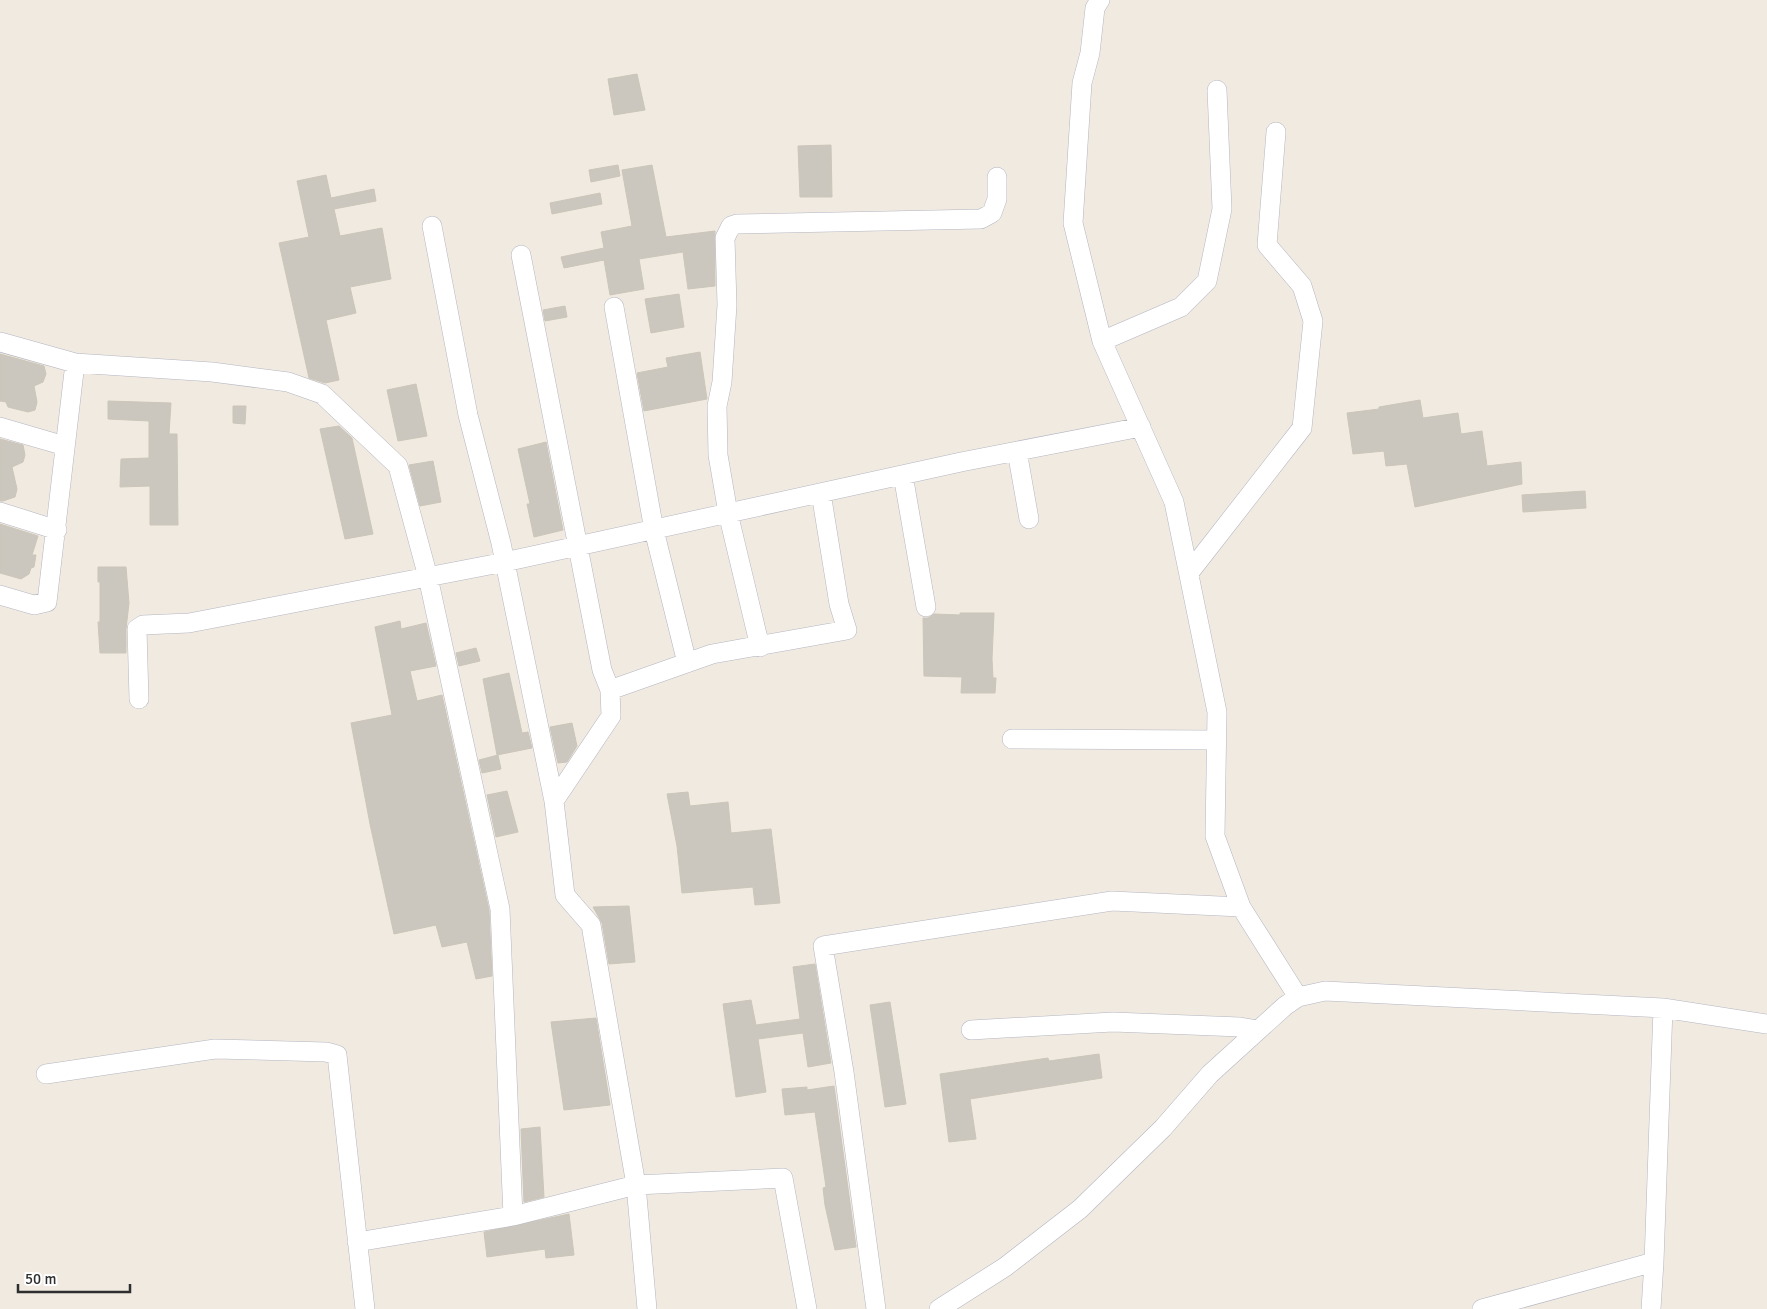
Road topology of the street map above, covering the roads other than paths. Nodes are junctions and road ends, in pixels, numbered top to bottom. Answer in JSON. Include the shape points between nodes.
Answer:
{"nodes":[{"id":1,"x":1100,"y":0,"type":"edge"},
{"id":2,"x":1217,"y":90,"type":"dead end"},
{"id":3,"x":1276,"y":132,"type":"dead end"},
{"id":4,"x":998,"y":176,"type":"dead end"},
{"id":5,"x":432,"y":226,"type":"dead end"},
{"id":6,"x":521,"y":255,"type":"dead end"},
{"id":7,"x":614,"y":307,"type":"dead end"},
{"id":8,"x":1102,"y":340,"type":"junction"},
{"id":9,"x":0,"y":342,"type":"edge"},
{"id":10,"x":74,"y":363,"type":"junction"},
{"id":11,"x":0,"y":427,"type":"edge"},
{"id":12,"x":1140,"y":427,"type":"junction"},
{"id":13,"x":64,"y":446,"type":"junction"},
{"id":14,"x":1017,"y":451,"type":"junction"},
{"id":15,"x":903,"y":475,"type":"junction"},
{"id":16,"x":821,"y":493,"type":"junction"},
{"id":17,"x":0,"y":512,"type":"edge"},
{"id":18,"x":728,"y":513,"type":"junction"},
{"id":19,"x":1029,"y":519,"type":"dead end"},
{"id":20,"x":57,"y":530,"type":"junction"},
{"id":21,"x":654,"y":530,"type":"junction"},
{"id":22,"x":578,"y":546,"type":"junction"},
{"id":23,"x":505,"y":562,"type":"junction"},
{"id":24,"x":1189,"y":573,"type":"junction"},
{"id":25,"x":428,"y":577,"type":"junction"},
{"id":26,"x":0,"y":596,"type":"edge"},
{"id":27,"x":926,"y":607,"type":"dead end"},
{"id":28,"x":760,"y":647,"type":"junction"},
{"id":29,"x":687,"y":663,"type":"junction"},
{"id":30,"x":610,"y":690,"type":"junction"},
{"id":31,"x":139,"y":699,"type":"dead end"},
{"id":32,"x":1012,"y":738,"type":"dead end"},
{"id":33,"x":1216,"y":740,"type":"junction"},
{"id":34,"x":554,"y":801,"type":"junction"},
{"id":35,"x":1241,"y":907,"type":"junction"},
{"id":36,"x":1298,"y":997,"type":"junction"},
{"id":37,"x":1663,"y":1008,"type":"junction"},
{"id":38,"x":1767,"y":1024,"type":"edge"},
{"id":39,"x":971,"y":1030,"type":"dead end"},
{"id":40,"x":1258,"y":1030,"type":"junction"},
{"id":41,"x":46,"y":1074,"type":"dead end"},
{"id":42,"x":636,"y":1186,"type":"junction"},
{"id":43,"x":513,"y":1216,"type":"junction"},
{"id":44,"x":357,"y":1242,"type":"junction"},
{"id":45,"x":1654,"y":1262,"type":"junction"},
{"id":46,"x":365,"y":1309,"type":"edge"},
{"id":47,"x":648,"y":1309,"type":"edge"},
{"id":48,"x":806,"y":1309,"type":"edge"},
{"id":49,"x":876,"y":1309,"type":"edge"},
{"id":50,"x":938,"y":1309,"type":"edge"},
{"id":51,"x":1482,"y":1309,"type":"edge"},
{"id":52,"x":1651,"y":1309,"type":"edge"}],
"edges":[{"from":1,"to":8,"type":"street","via":[[1095,8],[1090,53],[1082,83],[1073,224]]},
{"from":2,"to":8,"type":"street","via":[[1222,209],[1207,281],[1181,307]]},
{"from":3,"to":24,"type":"street","via":[[1267,245],[1302,286],[1313,321],[1302,428]]},
{"from":4,"to":18,"type":"street","via":[[994,208],[992,213],[981,219],[737,224],[727,232],[725,345],[716,425]]},
{"from":5,"to":23,"type":"street","via":[[468,415]]},
{"from":6,"to":22,"type":"street"},
{"from":7,"to":21,"type":"street"},
{"from":8,"to":12,"type":"street"},
{"from":9,"to":10,"type":"street"},
{"from":10,"to":13,"type":"street"},
{"from":10,"to":25,"type":"street","via":[[212,372],[288,382],[322,394],[398,466]]},
{"from":11,"to":13,"type":"street"},
{"from":12,"to":14,"type":"street"},
{"from":12,"to":24,"type":"street","via":[[1174,502]]},
{"from":13,"to":20,"type":"street"},
{"from":14,"to":15,"type":"street"},
{"from":14,"to":19,"type":"street"},
{"from":15,"to":16,"type":"street"},
{"from":15,"to":27,"type":"street"},
{"from":16,"to":18,"type":"street"},
{"from":16,"to":28,"type":"street","via":[[847,630]]},
{"from":17,"to":20,"type":"street"},
{"from":18,"to":21,"type":"street"},
{"from":18,"to":28,"type":"street"},
{"from":20,"to":26,"type":"street","via":[[47,602],[34,605]]},
{"from":21,"to":22,"type":"street"},
{"from":21,"to":29,"type":"street"},
{"from":22,"to":23,"type":"street"},
{"from":22,"to":30,"type":"street","via":[[602,670]]},
{"from":23,"to":25,"type":"street"},
{"from":23,"to":34,"type":"street"},
{"from":24,"to":33,"type":"street","via":[[1217,712]]},
{"from":25,"to":31,"type":"street","via":[[189,623],[143,625],[137,629]]},
{"from":25,"to":43,"type":"street","via":[[500,909]]},
{"from":28,"to":29,"type":"street","via":[[712,654]]},
{"from":29,"to":30,"type":"street"},
{"from":30,"to":34,"type":"street","via":[[611,716]]},
{"from":32,"to":33,"type":"street"},
{"from":33,"to":35,"type":"street","via":[[1215,836]]},
{"from":34,"to":42,"type":"street","via":[[565,894],[591,925]]},
{"from":35,"to":36,"type":"street"},
{"from":35,"to":49,"type":"street","via":[[1112,901],[823,946],[844,1072]]},
{"from":36,"to":37,"type":"street","via":[[1311,993],[1344,992]]},
{"from":36,"to":40,"type":"street"},
{"from":37,"to":38,"type":"street"},
{"from":37,"to":45,"type":"street"},
{"from":39,"to":40,"type":"street","via":[[1113,1022]]},
{"from":40,"to":50,"type":"street","via":[[1210,1074],[1163,1128],[1080,1209],[1005,1267]]},
{"from":41,"to":44,"type":"street","via":[[215,1049],[337,1055]]},
{"from":42,"to":43,"type":"street"},
{"from":42,"to":47,"type":"street"},
{"from":42,"to":48,"type":"street","via":[[783,1178]]},
{"from":43,"to":44,"type":"street"},
{"from":44,"to":46,"type":"street"},
{"from":45,"to":51,"type":"street"},
{"from":45,"to":52,"type":"street"}]}
